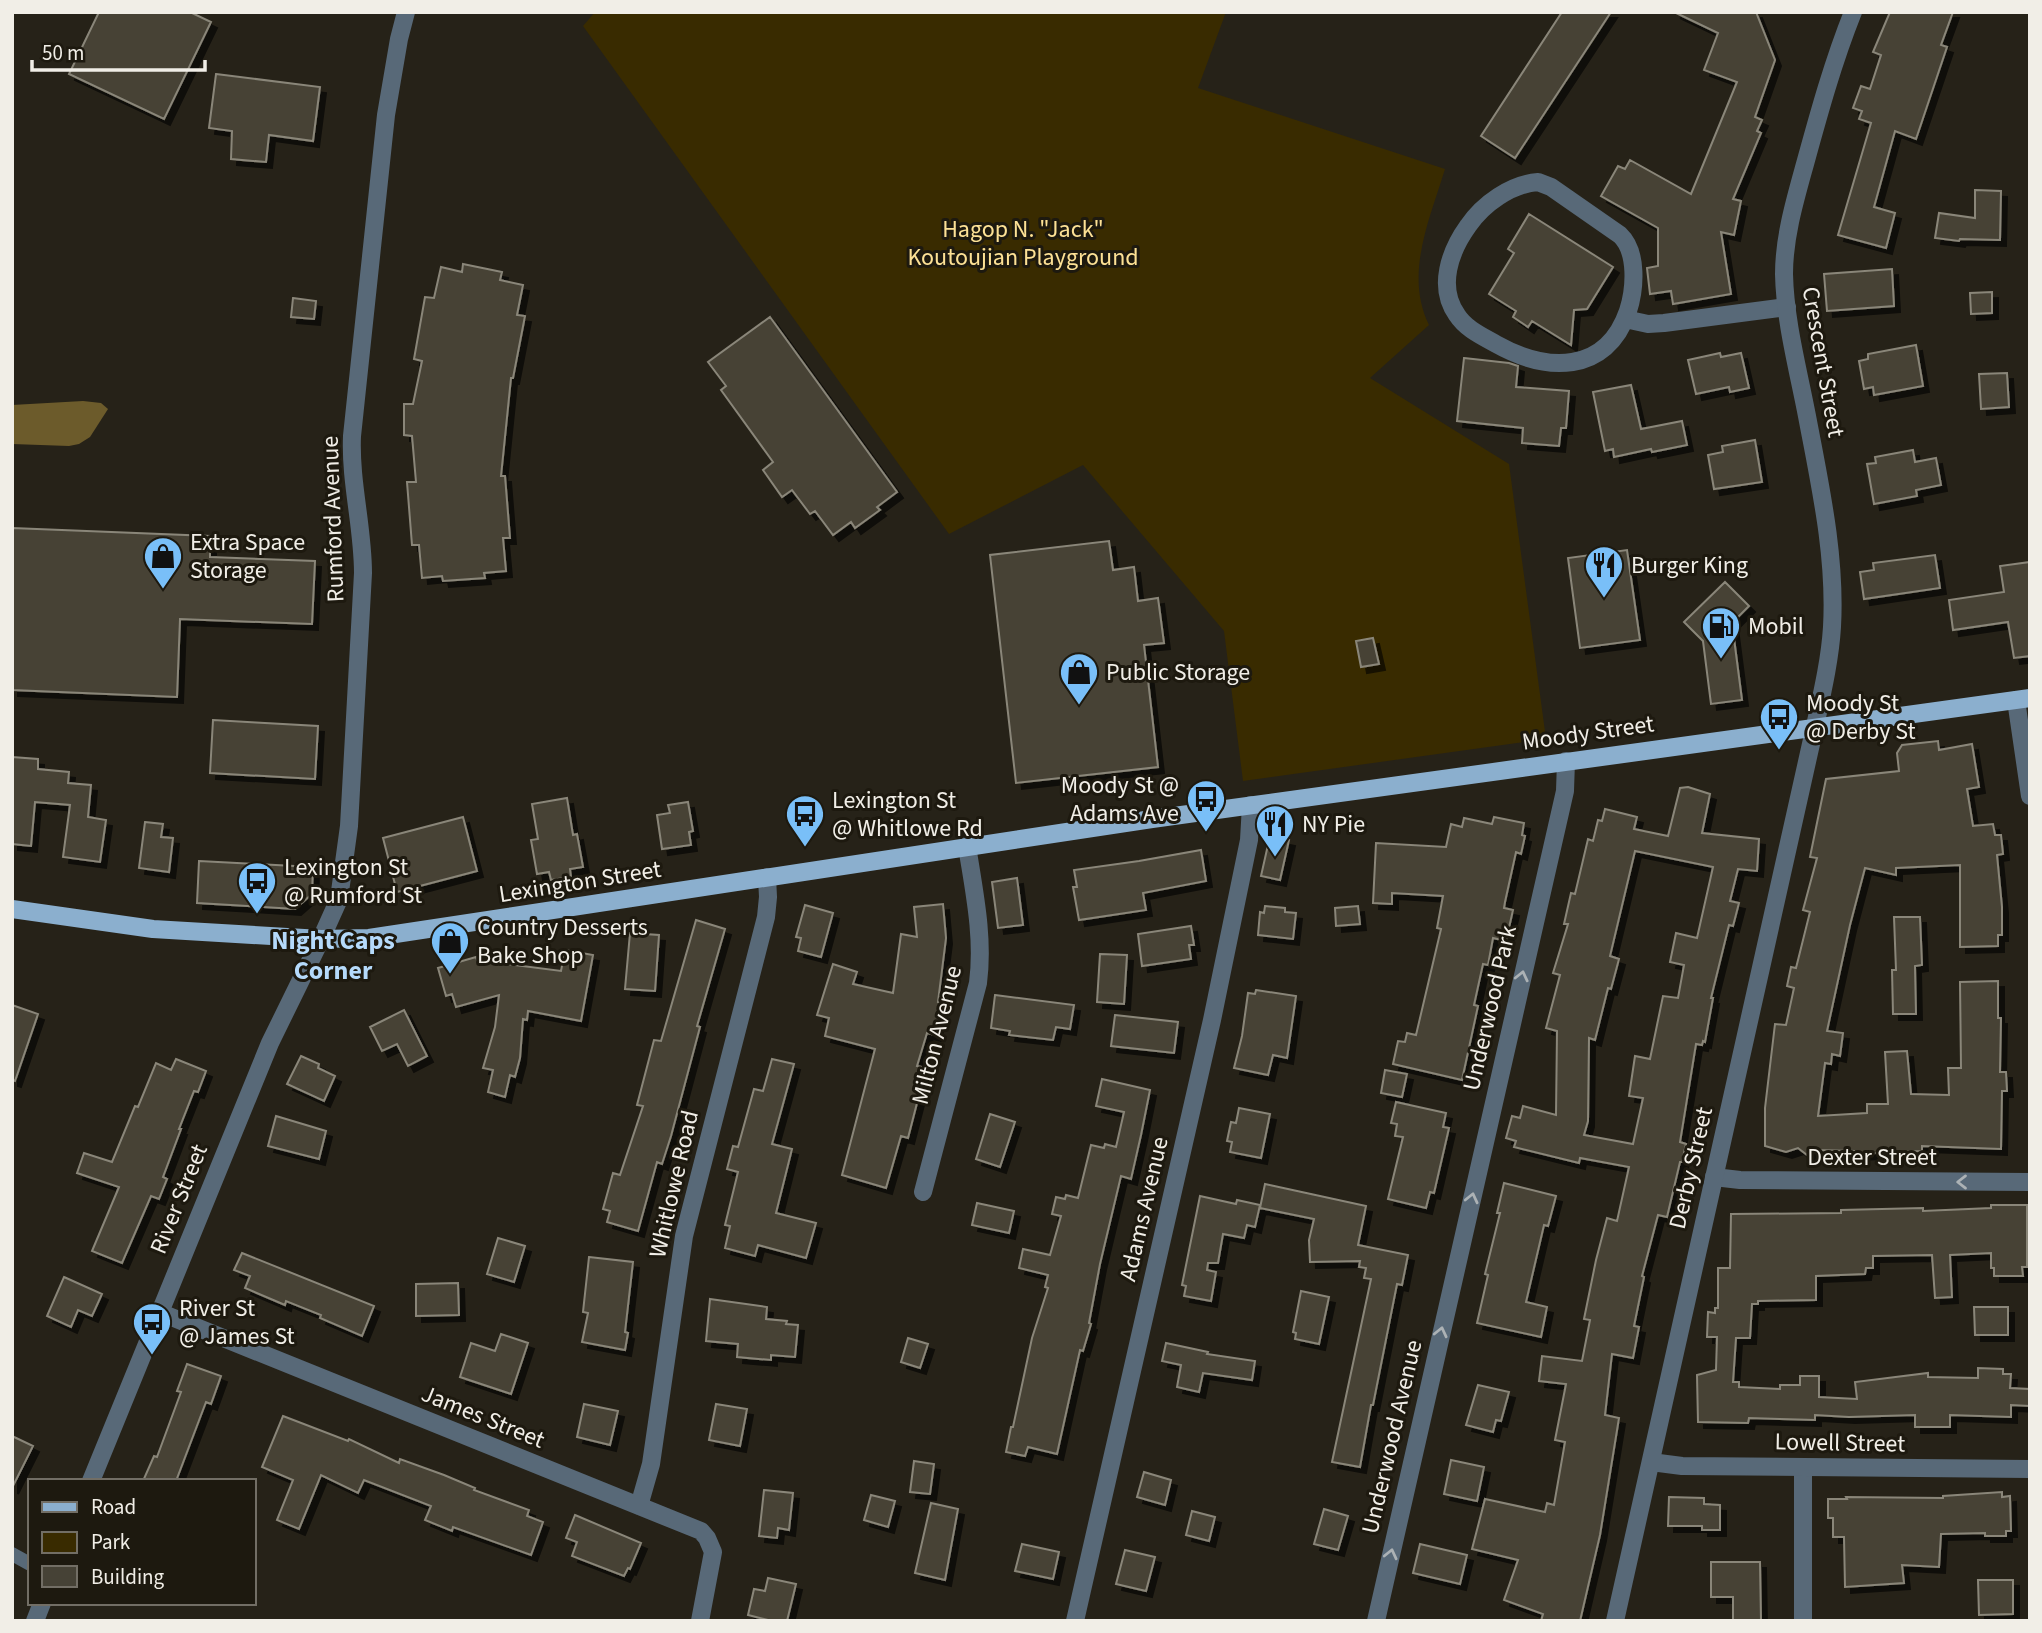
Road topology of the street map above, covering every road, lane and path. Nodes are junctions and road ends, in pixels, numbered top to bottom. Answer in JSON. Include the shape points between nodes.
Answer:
{"nodes":[{"id":1,"x":406,"y":12,"type":"edge"},
{"id":2,"x":1853,"y":12,"type":"edge"},
{"id":3,"x":1787,"y":307,"type":"junction"},
{"id":4,"x":1625,"y":319,"type":"junction"},
{"id":5,"x":2023,"y":699,"type":"edge"},
{"id":6,"x":1815,"y":726,"type":"junction"},
{"id":7,"x":1566,"y":761,"type":"junction"},
{"id":8,"x":2030,"y":796,"type":"edge"},
{"id":9,"x":1251,"y":805,"type":"junction"},
{"id":10,"x":1152,"y":819,"type":"joint"},
{"id":11,"x":967,"y":846,"type":"junction"},
{"id":12,"x":767,"y":877,"type":"junction"},
{"id":13,"x":12,"y":909,"type":"edge"},
{"id":14,"x":321,"y":939,"type":"junction"},
{"id":15,"x":1714,"y":1177,"type":"junction"},
{"id":16,"x":2030,"y":1182,"type":"edge"},
{"id":17,"x":923,"y":1192,"type":"dead end"},
{"id":18,"x":1457,"y":1265,"type":"joint"},
{"id":19,"x":159,"y":1312,"type":"junction"},
{"id":20,"x":1651,"y":1462,"type":"junction"},
{"id":21,"x":1803,"y":1467,"type":"junction"},
{"id":22,"x":2030,"y":1469,"type":"edge"},
{"id":23,"x":92,"y":1479,"type":"edge"},
{"id":24,"x":639,"y":1506,"type":"junction"},
{"id":25,"x":12,"y":1554,"type":"edge"},
{"id":26,"x":28,"y":1563,"type":"edge"},
{"id":27,"x":700,"y":1621,"type":"edge"},
{"id":28,"x":1074,"y":1621,"type":"edge"},
{"id":29,"x":1376,"y":1621,"type":"edge"},
{"id":30,"x":1615,"y":1621,"type":"edge"},
{"id":31,"x":1803,"y":1621,"type":"edge"}],
"edges":[{"from":1,"to":14,"type":"street","name":"Rumford Avenue","via":[[386,116],[352,436],[363,573],[351,804],[341,892]]},
{"from":2,"to":3,"type":"street","name":"Crescent Street","via":[[1824,96],[1792,217],[1784,260]]},
{"from":3,"to":4,"type":"street","via":[[1664,323]]},
{"from":3,"to":6,"type":"street","name":"Crescent Street","via":[[1832,573],[1830,645]]},
{"from":4,"to":4,"type":"street","via":[[1633,283],[1628,244],[1545,184],[1523,184],[1484,208],[1453,252],[1447,281],[1457,315],[1474,331],[1518,355],[1550,363],[1586,359],[1606,347]]},
{"from":5,"to":6,"type":"main road","name":"Moody Street"},
{"from":5,"to":8,"type":"street"},
{"from":6,"to":7,"type":"main road","name":"Moody Street"},
{"from":6,"to":15,"type":"street","name":"Derby Street"},
{"from":7,"to":9,"type":"main road","name":"Moody Street"},
{"from":18,"to":7,"type":"street","name":"Underwood Park","one_way":true,"via":[[1565,790]]},
{"from":9,"to":10,"type":"main road","name":"Moody Street"},
{"from":9,"to":28,"type":"street","name":"Adams Avenue","via":[[1249,840],[1212,1020]]},
{"from":10,"to":11,"type":"main road","name":"Lexington Street"},
{"from":11,"to":12,"type":"main road","name":"Lexington Street"},
{"from":11,"to":17,"type":"street","name":"Milton Avenue","via":[[980,968]]},
{"from":12,"to":14,"type":"main road","name":"Lexington Street","via":[[405,934]]},
{"from":12,"to":24,"type":"street","name":"Whitlowe Road","via":[[766,917],[684,1236],[650,1464]]},
{"from":13,"to":14,"type":"main road","name":"Lexington Street","via":[[153,929]]},
{"from":14,"to":19,"type":"street","name":"River Street","via":[[273,1035]]},
{"from":16,"to":15,"type":"street","name":"Dexter Street","one_way":true},
{"from":15,"to":20,"type":"street","name":"Derby Street"},
{"from":29,"to":18,"type":"street","name":"Underwood Avenue","one_way":true},
{"from":19,"to":23,"type":"street","name":"River Street"},
{"from":19,"to":24,"type":"street","name":"James Street"},
{"from":20,"to":21,"type":"street","name":"Lowell Street"},
{"from":20,"to":30,"type":"street","name":"Derby Street"},
{"from":21,"to":22,"type":"street","name":"Lowell Street"},
{"from":21,"to":31,"type":"street"},
{"from":24,"to":27,"type":"street","name":"James Street","via":[[701,1531],[711,1544]]},
{"from":25,"to":26,"type":"lane"}]}
